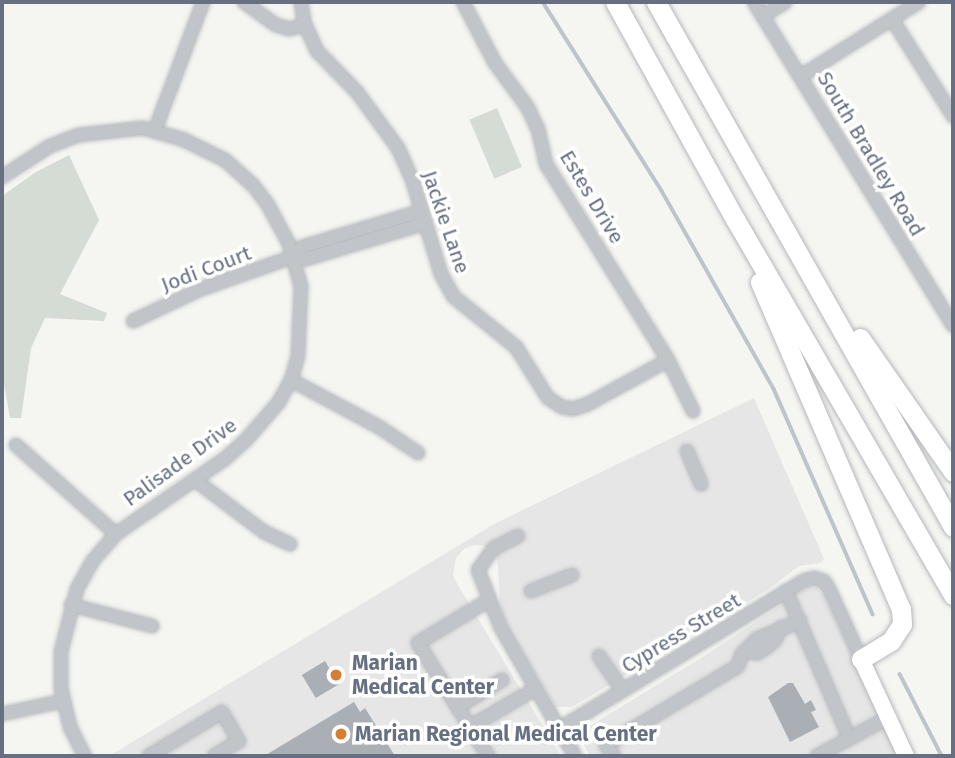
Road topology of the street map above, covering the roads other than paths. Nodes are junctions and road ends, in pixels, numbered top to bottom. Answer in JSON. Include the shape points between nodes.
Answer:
{"nodes":[{"id":1,"x":203,"y":2,"type":"edge"},
{"id":2,"x":244,"y":2,"type":"edge"},
{"id":3,"x":300,"y":2,"type":"edge"},
{"id":4,"x":463,"y":2,"type":"edge"},
{"id":5,"x":615,"y":2,"type":"edge"},
{"id":6,"x":656,"y":2,"type":"edge"},
{"id":7,"x":754,"y":2,"type":"edge"},
{"id":8,"x":785,"y":2,"type":"edge"},
{"id":9,"x":919,"y":2,"type":"edge"},
{"id":10,"x":763,"y":16,"type":"junction"},
{"id":11,"x":892,"y":19,"type":"junction"},
{"id":12,"x":305,"y":25,"type":"junction"},
{"id":13,"x":801,"y":76,"type":"junction"},
{"id":14,"x":953,"y":116,"type":"edge"},
{"id":15,"x":155,"y":130,"type":"junction"},
{"id":16,"x":2,"y":177,"type":"edge"},
{"id":17,"x":424,"y":217,"type":"junction"},
{"id":18,"x":735,"y":219,"type":"junction"},
{"id":19,"x":785,"y":226,"type":"junction"},
{"id":20,"x":295,"y":256,"type":"junction"},
{"id":21,"x":133,"y":321,"type":"dead end"},
{"id":22,"x":953,"y":326,"type":"edge"},
{"id":23,"x":668,"y":360,"type":"junction"},
{"id":24,"x":291,"y":380,"type":"junction"},
{"id":25,"x":693,"y":411,"type":"dead end"},
{"id":26,"x":16,"y":445,"type":"dead end"},
{"id":27,"x":687,"y":451,"type":"dead end"},
{"id":28,"x":418,"y":453,"type":"dead end"},
{"id":29,"x":953,"y":472,"type":"edge"},
{"id":30,"x":194,"y":480,"type":"junction"},
{"id":31,"x":701,"y":485,"type":"dead end"},
{"id":32,"x":953,"y":527,"type":"edge"},
{"id":33,"x":116,"y":534,"type":"junction"},
{"id":34,"x":518,"y":536,"type":"dead end"},
{"id":35,"x":290,"y":544,"type":"dead end"},
{"id":36,"x":572,"y":575,"type":"dead end"},
{"id":37,"x":531,"y":591,"type":"dead end"},
{"id":38,"x":786,"y":591,"type":"junction"},
{"id":39,"x":953,"y":595,"type":"edge"},
{"id":40,"x":489,"y":600,"type":"junction"},
{"id":41,"x":71,"y":605,"type":"junction"},
{"id":42,"x":800,"y":621,"type":"junction"},
{"id":43,"x":152,"y":626,"type":"dead end"},
{"id":44,"x":599,"y":656,"type":"dead end"},
{"id":45,"x":861,"y":659,"type":"junction"},
{"id":46,"x":502,"y":680,"type":"dead end"},
{"id":47,"x":534,"y":689,"type":"junction"},
{"id":48,"x":623,"y":691,"type":"junction"},
{"id":49,"x":63,"y":701,"type":"junction"},
{"id":50,"x":458,"y":707,"type":"junction"},
{"id":51,"x":2,"y":714,"type":"edge"},
{"id":52,"x":889,"y":717,"type":"junction"},
{"id":53,"x":470,"y":727,"type":"junction"},
{"id":54,"x":559,"y":729,"type":"junction"},
{"id":55,"x":849,"y":737,"type":"junction"},
{"id":56,"x":901,"y":755,"type":"edge"},
{"id":57,"x":85,"y":756,"type":"edge"},
{"id":58,"x":149,"y":756,"type":"edge"},
{"id":59,"x":214,"y":756,"type":"edge"},
{"id":60,"x":488,"y":756,"type":"edge"},
{"id":61,"x":575,"y":756,"type":"edge"},
{"id":62,"x":614,"y":756,"type":"edge"},
{"id":63,"x":817,"y":756,"type":"edge"}],
"edges":[{"from":1,"to":15,"type":"street"},
{"from":2,"to":12,"type":"street","via":[[276,25],[289,29]]},
{"from":3,"to":12,"type":"street","name":"Jackie Lane"},
{"from":4,"to":23,"type":"street","name":"Estes Drive","via":[[495,63],[528,107],[546,164]]},
{"from":5,"to":18,"type":"highway"},
{"from":6,"to":19,"type":"highway"},
{"from":7,"to":10,"type":"street","name":"South Bradley Road"},
{"from":8,"to":10,"type":"street"},
{"from":9,"to":11,"type":"street"},
{"from":10,"to":13,"type":"street","name":"South Bradley Road"},
{"from":11,"to":13,"type":"street"},
{"from":11,"to":14,"type":"street"},
{"from":12,"to":17,"type":"street","name":"Jackie Lane","via":[[317,51],[357,92],[398,148]]},
{"from":13,"to":22,"type":"street","name":"South Bradley Road"},
{"from":15,"to":16,"type":"street","name":"Palisade Drive","via":[[113,129],[79,135],[50,146]]},
{"from":15,"to":20,"type":"street","name":"Palisade Drive","via":[[225,160],[253,185]]},
{"from":17,"to":20,"type":"street","name":"Jodi Court","via":[[306,259]]},
{"from":17,"to":23,"type":"street","name":"Jackie Lane","via":[[441,274],[454,297],[516,347],[554,403],[573,409],[587,404]]},
{"from":18,"to":39,"type":"highway"},
{"from":18,"to":45,"type":"highway","via":[[901,609],[902,624],[891,641]]},
{"from":19,"to":29,"type":"highway"},
{"from":19,"to":32,"type":"highway"},
{"from":20,"to":21,"type":"street","name":"Jodi Court","via":[[201,289]]},
{"from":20,"to":24,"type":"street","name":"Palisade Drive","via":[[302,323]]},
{"from":23,"to":25,"type":"street","name":"Estes Drive"},
{"from":24,"to":28,"type":"street"},
{"from":24,"to":30,"type":"street","name":"Palisade Drive","via":[[265,420]]},
{"from":26,"to":33,"type":"street"},
{"from":27,"to":31,"type":"street"},
{"from":30,"to":33,"type":"street","name":"Palisade Drive"},
{"from":30,"to":35,"type":"street","via":[[264,532]]},
{"from":33,"to":41,"type":"street","name":"Palisade Drive","via":[[92,562]]},
{"from":34,"to":40,"type":"street","via":[[494,548],[478,570]]},
{"from":36,"to":37,"type":"street"},
{"from":38,"to":42,"type":"street"},
{"from":38,"to":45,"type":"street","name":"Cypress Street","via":[[814,578],[824,582]]},
{"from":38,"to":48,"type":"street","name":"Cypress Street"},
{"from":40,"to":47,"type":"street"},
{"from":40,"to":50,"type":"street","via":[[418,643]]},
{"from":41,"to":43,"type":"street"},
{"from":41,"to":49,"type":"street","name":"Palisade Drive","via":[[61,652]]},
{"from":42,"to":55,"type":"street"},
{"from":42,"to":62,"type":"street","via":[[757,639],[738,666],[606,744]]},
{"from":44,"to":48,"type":"street"},
{"from":45,"to":52,"type":"main road"},
{"from":46,"to":50,"type":"street"},
{"from":47,"to":53,"type":"street"},
{"from":47,"to":54,"type":"street"},
{"from":48,"to":54,"type":"street","name":"Cypress Street"},
{"from":49,"to":51,"type":"street"},
{"from":49,"to":57,"type":"street","name":"Palisade Drive"},
{"from":50,"to":53,"type":"street"},
{"from":52,"to":55,"type":"street"},
{"from":52,"to":56,"type":"main road"},
{"from":53,"to":60,"type":"street"},
{"from":54,"to":61,"type":"street"},
{"from":55,"to":63,"type":"street"},
{"from":58,"to":59,"type":"street","via":[[222,712],[239,741]]}]}
